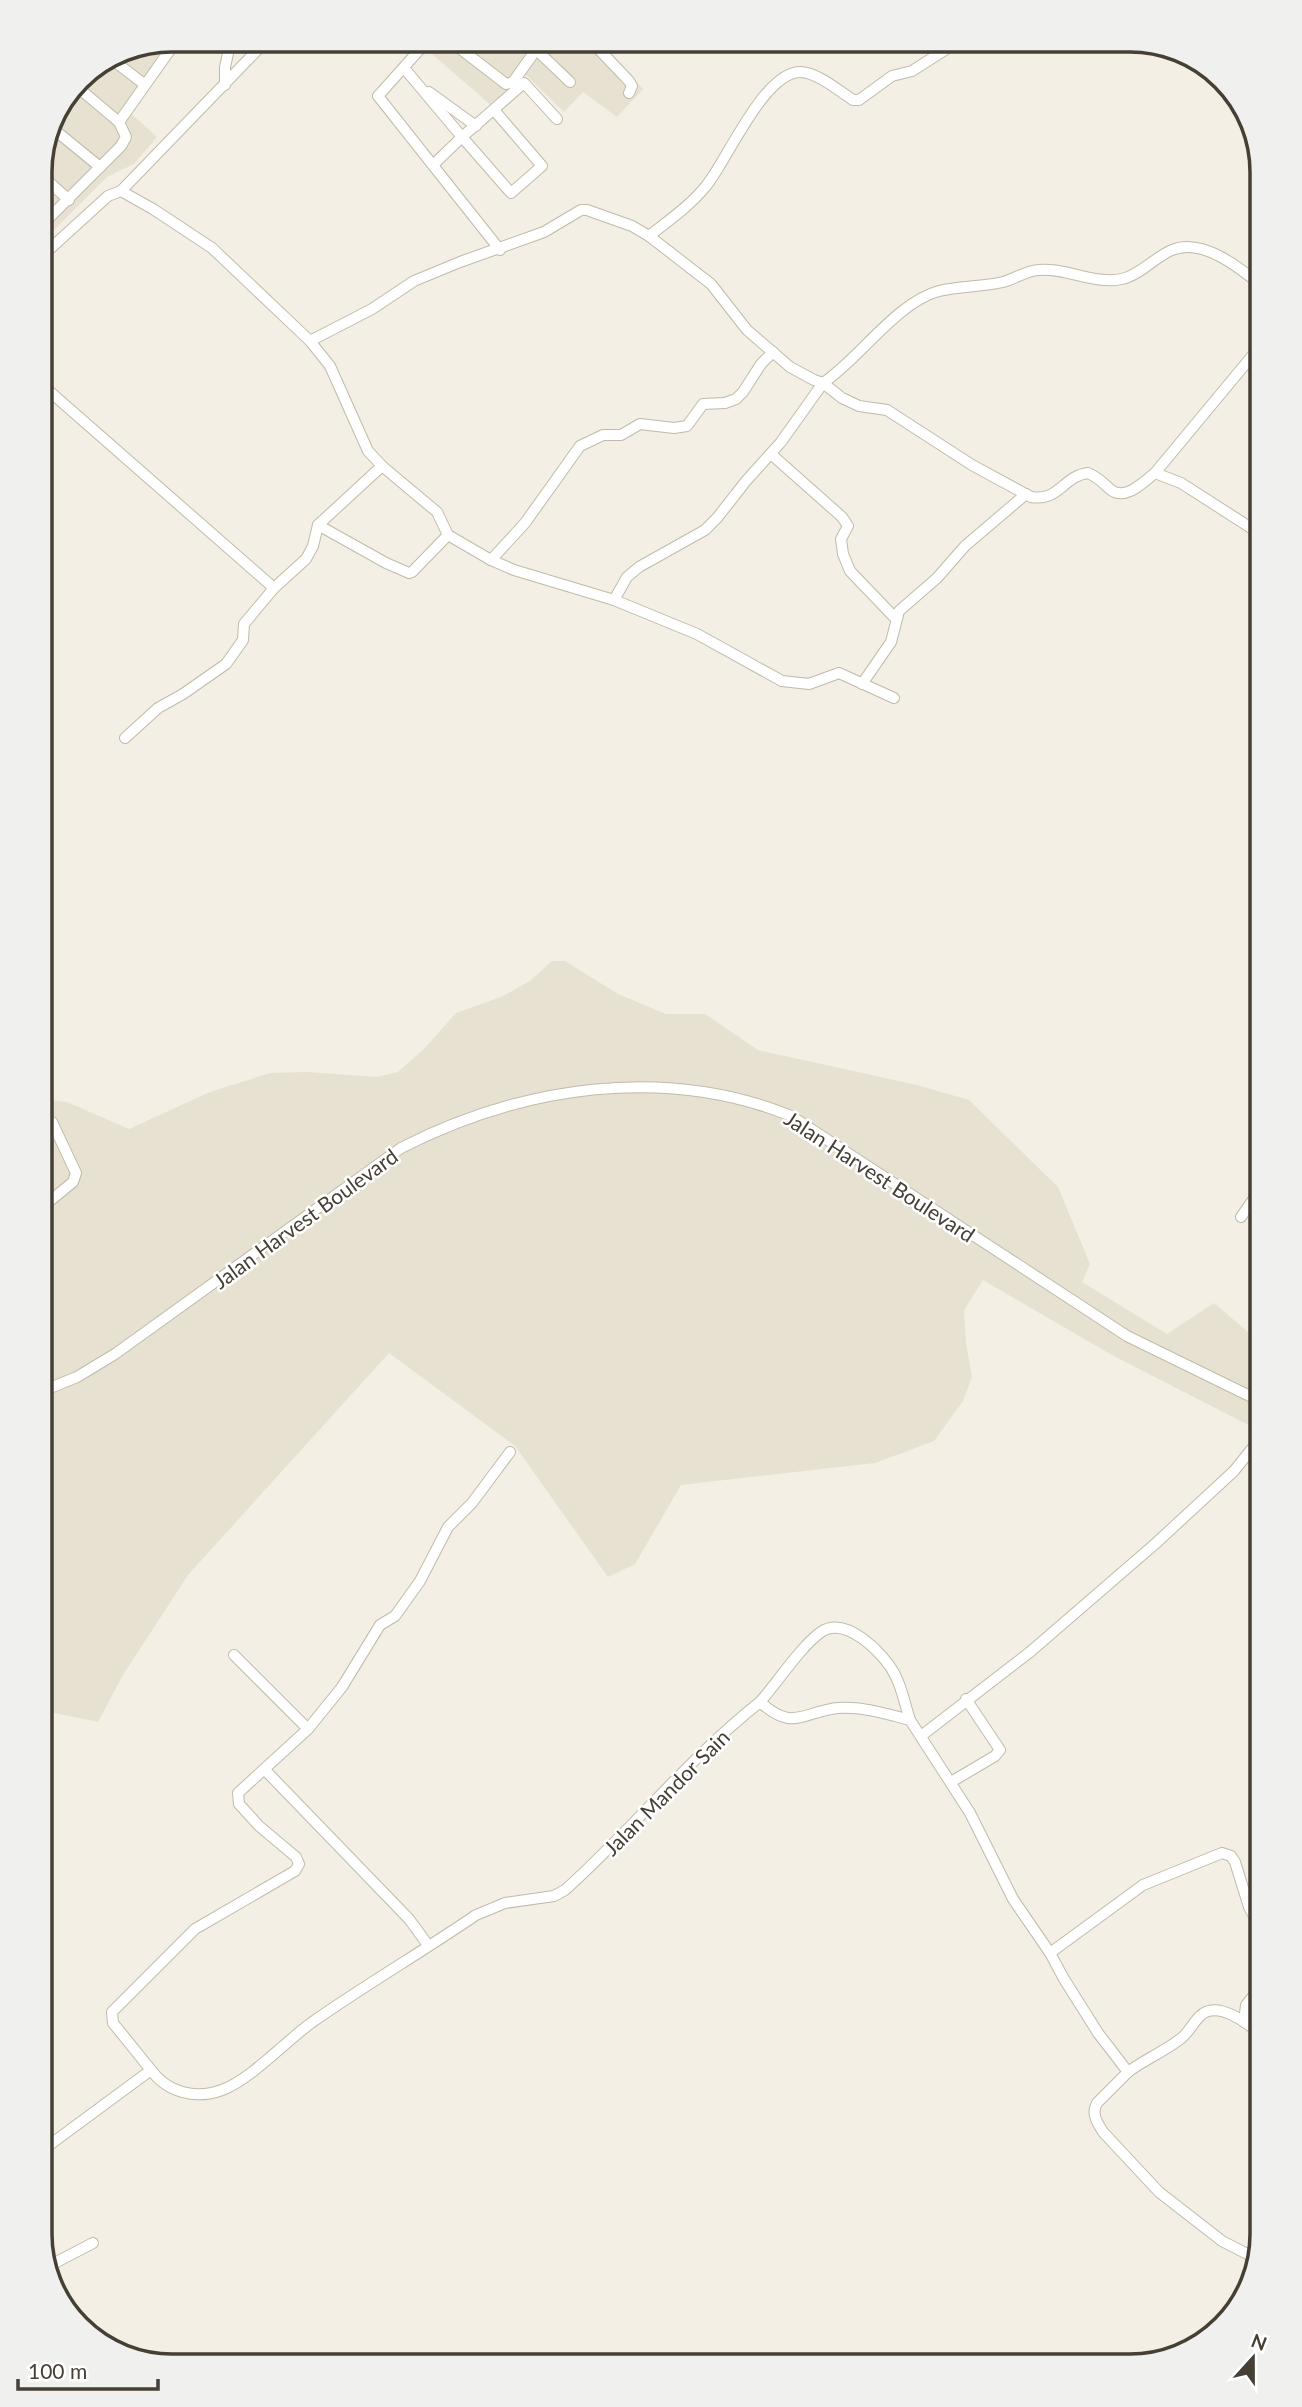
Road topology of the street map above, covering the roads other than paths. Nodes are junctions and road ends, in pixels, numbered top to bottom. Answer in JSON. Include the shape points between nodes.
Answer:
{"nodes":[{"id":1,"x":228,"y":52,"type":"edge"},
{"id":2,"x":256,"y":52,"type":"edge"},
{"id":3,"x":417,"y":52,"type":"edge"},
{"id":4,"x":465,"y":52,"type":"edge"},
{"id":5,"x":533,"y":52,"type":"edge"},
{"id":6,"x":546,"y":52,"type":"edge"},
{"id":7,"x":602,"y":52,"type":"edge"},
{"id":8,"x":168,"y":53,"type":"edge"},
{"id":9,"x":940,"y":53,"type":"edge"},
{"id":10,"x":120,"y":65,"type":"edge"},
{"id":11,"x":404,"y":68,"type":"junction"},
{"id":12,"x":570,"y":82,"type":"dead end"},
{"id":13,"x":144,"y":84,"type":"junction"},
{"id":14,"x":417,"y":84,"type":"junction"},
{"id":15,"x":225,"y":85,"type":"junction"},
{"id":16,"x":83,"y":92,"type":"edge"},
{"id":17,"x":629,"y":93,"type":"dead end"},
{"id":18,"x":494,"y":110,"type":"junction"},
{"id":19,"x":557,"y":119,"type":"dead end"},
{"id":20,"x":119,"y":122,"type":"junction"},
{"id":21,"x":476,"y":126,"type":"junction"},
{"id":22,"x":59,"y":134,"type":"edge"},
{"id":23,"x":463,"y":137,"type":"junction"},
{"id":24,"x":433,"y":165,"type":"junction"},
{"id":25,"x":100,"y":167,"type":"junction"},
{"id":26,"x":53,"y":186,"type":"edge"},
{"id":27,"x":121,"y":191,"type":"junction"},
{"id":28,"x":69,"y":200,"type":"junction"},
{"id":29,"x":53,"y":214,"type":"edge"},
{"id":30,"x":649,"y":236,"type":"junction"},
{"id":31,"x":53,"y":245,"type":"edge"},
{"id":32,"x":500,"y":250,"type":"junction"},
{"id":33,"x":1250,"y":278,"type":"edge"},
{"id":34,"x":310,"y":341,"type":"junction"},
{"id":35,"x":773,"y":352,"type":"junction"},
{"id":36,"x":1250,"y":358,"type":"edge"},
{"id":37,"x":823,"y":383,"type":"junction"},
{"id":38,"x":53,"y":394,"type":"edge"},
{"id":39,"x":771,"y":454,"type":"junction"},
{"id":40,"x":382,"y":466,"type":"junction"},
{"id":41,"x":1155,"y":473,"type":"junction"},
{"id":42,"x":1026,"y":494,"type":"junction"},
{"id":43,"x":318,"y":525,"type":"junction"},
{"id":44,"x":1250,"y":526,"type":"edge"},
{"id":45,"x":448,"y":535,"type":"junction"},
{"id":46,"x":491,"y":560,"type":"junction"},
{"id":47,"x":275,"y":588,"type":"junction"},
{"id":48,"x":614,"y":600,"type":"junction"},
{"id":49,"x":896,"y":620,"type":"junction"},
{"id":50,"x":862,"y":684,"type":"junction"},
{"id":51,"x":894,"y":698,"type":"dead end"},
{"id":52,"x":125,"y":738,"type":"dead end"},
{"id":53,"x":53,"y":1125,"type":"edge"},
{"id":54,"x":53,"y":1199,"type":"edge"},
{"id":55,"x":1250,"y":1204,"type":"edge"},
{"id":56,"x":1241,"y":1217,"type":"dead end"},
{"id":57,"x":52,"y":1387,"type":"edge"},
{"id":58,"x":1250,"y":1396,"type":"edge"},
{"id":59,"x":1250,"y":1451,"type":"edge"},
{"id":60,"x":510,"y":1452,"type":"dead end"},
{"id":61,"x":234,"y":1655,"type":"dead end"},
{"id":62,"x":966,"y":1699,"type":"junction"},
{"id":63,"x":760,"y":1703,"type":"junction"},
{"id":64,"x":910,"y":1720,"type":"junction"},
{"id":65,"x":308,"y":1729,"type":"junction"},
{"id":66,"x":921,"y":1736,"type":"junction"},
{"id":67,"x":265,"y":1769,"type":"junction"},
{"id":68,"x":951,"y":1782,"type":"junction"},
{"id":69,"x":1250,"y":1909,"type":"edge"},
{"id":70,"x":428,"y":1945,"type":"junction"},
{"id":71,"x":1051,"y":1953,"type":"junction"},
{"id":72,"x":1250,"y":1999,"type":"edge"},
{"id":73,"x":1244,"y":2022,"type":"junction"},
{"id":74,"x":1250,"y":2027,"type":"edge"},
{"id":75,"x":150,"y":2070,"type":"junction"},
{"id":76,"x":1128,"y":2072,"type":"junction"},
{"id":77,"x":52,"y":2143,"type":"edge"},
{"id":78,"x":93,"y":2243,"type":"dead end"},
{"id":79,"x":1247,"y":2254,"type":"edge"},
{"id":80,"x":56,"y":2262,"type":"edge"}],
"edges":[{"from":1,"to":15,"type":"street"},
{"from":2,"to":15,"type":"street"},
{"from":3,"to":11,"type":"street"},
{"from":4,"to":5,"type":"street","via":[[506,84],[513,82]]},
{"from":6,"to":12,"type":"street"},
{"from":7,"to":17,"type":"street","via":[[629,81]]},
{"from":8,"to":13,"type":"street"},
{"from":9,"to":30,"type":"street","via":[[912,71],[881,82],[859,100],[813,76],[789,75],[771,89],[742,125],[706,186]]},
{"from":10,"to":13,"type":"street"},
{"from":11,"to":14,"type":"street"},
{"from":11,"to":24,"type":"street","via":[[378,96]]},
{"from":13,"to":20,"type":"street"},
{"from":14,"to":21,"type":"street"},
{"from":14,"to":23,"type":"street"},
{"from":15,"to":27,"type":"street"},
{"from":16,"to":20,"type":"street"},
{"from":18,"to":19,"type":"street","via":[[524,83]]},
{"from":18,"to":21,"type":"street"},
{"from":18,"to":23,"type":"street","via":[[542,166],[511,193]]},
{"from":20,"to":25,"type":"street","via":[[124,141]]},
{"from":21,"to":23,"type":"street"},
{"from":22,"to":25,"type":"street"},
{"from":23,"to":24,"type":"street"},
{"from":24,"to":32,"type":"street"},
{"from":25,"to":28,"type":"street"},
{"from":26,"to":28,"type":"street"},
{"from":27,"to":31,"type":"street","via":[[108,196]]},
{"from":27,"to":34,"type":"street","via":[[212,248]]},
{"from":28,"to":29,"type":"street"},
{"from":30,"to":32,"type":"street","via":[[582,210]]},
{"from":30,"to":35,"type":"street","via":[[711,284],[747,330]]},
{"from":32,"to":34,"type":"street","via":[[414,281]]},
{"from":33,"to":37,"type":"street","via":[[1201,248],[1185,246],[1121,279],[1038,270],[1004,282],[938,291],[911,305]]},
{"from":34,"to":40,"type":"street","via":[[330,366],[368,451]]},
{"from":35,"to":37,"type":"street","via":[[790,367]]},
{"from":35,"to":46,"type":"street","via":[[743,392],[730,401],[703,404],[687,426],[674,429],[640,424],[621,435],[603,435],[580,446],[525,523]]},
{"from":36,"to":41,"type":"street"},
{"from":37,"to":39,"type":"street"},
{"from":37,"to":42,"type":"street","via":[[859,406],[887,410]]},
{"from":38,"to":47,"type":"street"},
{"from":39,"to":48,"type":"street","via":[[705,530],[639,567]]},
{"from":39,"to":49,"type":"street","via":[[846,522],[848,529],[841,542],[847,566]]},
{"from":40,"to":43,"type":"street"},
{"from":40,"to":45,"type":"street","via":[[437,512]]},
{"from":41,"to":42,"type":"street","via":[[1123,494],[1088,473],[1072,479],[1054,495],[1040,499]]},
{"from":41,"to":44,"type":"street","via":[[1181,483]]},
{"from":42,"to":49,"type":"street","via":[[902,607]]},
{"from":43,"to":45,"type":"street","via":[[409,573]]},
{"from":43,"to":47,"type":"street","via":[[306,559]]},
{"from":45,"to":46,"type":"street"},
{"from":46,"to":48,"type":"street"},
{"from":47,"to":52,"type":"street","via":[[244,624],[243,640],[226,664],[158,708]]},
{"from":48,"to":50,"type":"street","via":[[697,634],[782,681],[809,684],[839,673]]},
{"from":49,"to":50,"type":"street","via":[[891,642]]},
{"from":50,"to":51,"type":"street"},
{"from":53,"to":54,"type":"street","via":[[76,1173],[74,1182]]},
{"from":55,"to":56,"type":"street"},
{"from":57,"to":58,"type":"street","name":"Jalan Harvest Boulevard","via":[[115,1354],[401,1148],[475,1115],[552,1095],[631,1087],[704,1091],[791,1116],[1127,1336]]},
{"from":59,"to":62,"type":"street","via":[[1155,1544],[1030,1652]]},
{"from":60,"to":65,"type":"street","via":[[448,1527],[420,1581],[395,1616],[380,1625],[342,1687]]},
{"from":61,"to":65,"type":"street"},
{"from":62,"to":66,"type":"street"},
{"from":62,"to":68,"type":"street","via":[[1000,1750]]},
{"from":63,"to":64,"type":"street","via":[[782,1718],[838,1708]]},
{"from":63,"to":64,"type":"street","name":"Jalan Mandor Sain","via":[[820,1633],[837,1627],[851,1630],[867,1642],[894,1673]]},
{"from":63,"to":70,"type":"street","name":"Jalan Mandor Sain","via":[[565,1890],[554,1896],[505,1903]]},
{"from":64,"to":66,"type":"street"},
{"from":65,"to":67,"type":"street"},
{"from":66,"to":68,"type":"street"},
{"from":67,"to":70,"type":"street","via":[[409,1919]]},
{"from":67,"to":75,"type":"street","name":"Jalan Mandor Sain","via":[[238,1793],[239,1804],[299,1864],[295,1871],[195,1929],[111,2012],[113,2023]]},
{"from":68,"to":71,"type":"street","via":[[1013,1899]]},
{"from":69,"to":71,"type":"street","via":[[1235,1862],[1222,1853],[1143,1885]]},
{"from":70,"to":75,"type":"street","name":"Jalan Mandor Sain","via":[[221,2091],[171,2090]]},
{"from":71,"to":76,"type":"street","via":[[1098,2033]]},
{"from":72,"to":73,"type":"street"},
{"from":73,"to":74,"type":"street"},
{"from":73,"to":76,"type":"street","via":[[1220,2011],[1202,2014],[1184,2036]]},
{"from":75,"to":77,"type":"street"},
{"from":76,"to":79,"type":"street","via":[[1094,2108],[1103,2132],[1159,2192],[1222,2241]]},
{"from":78,"to":80,"type":"street"}]}
